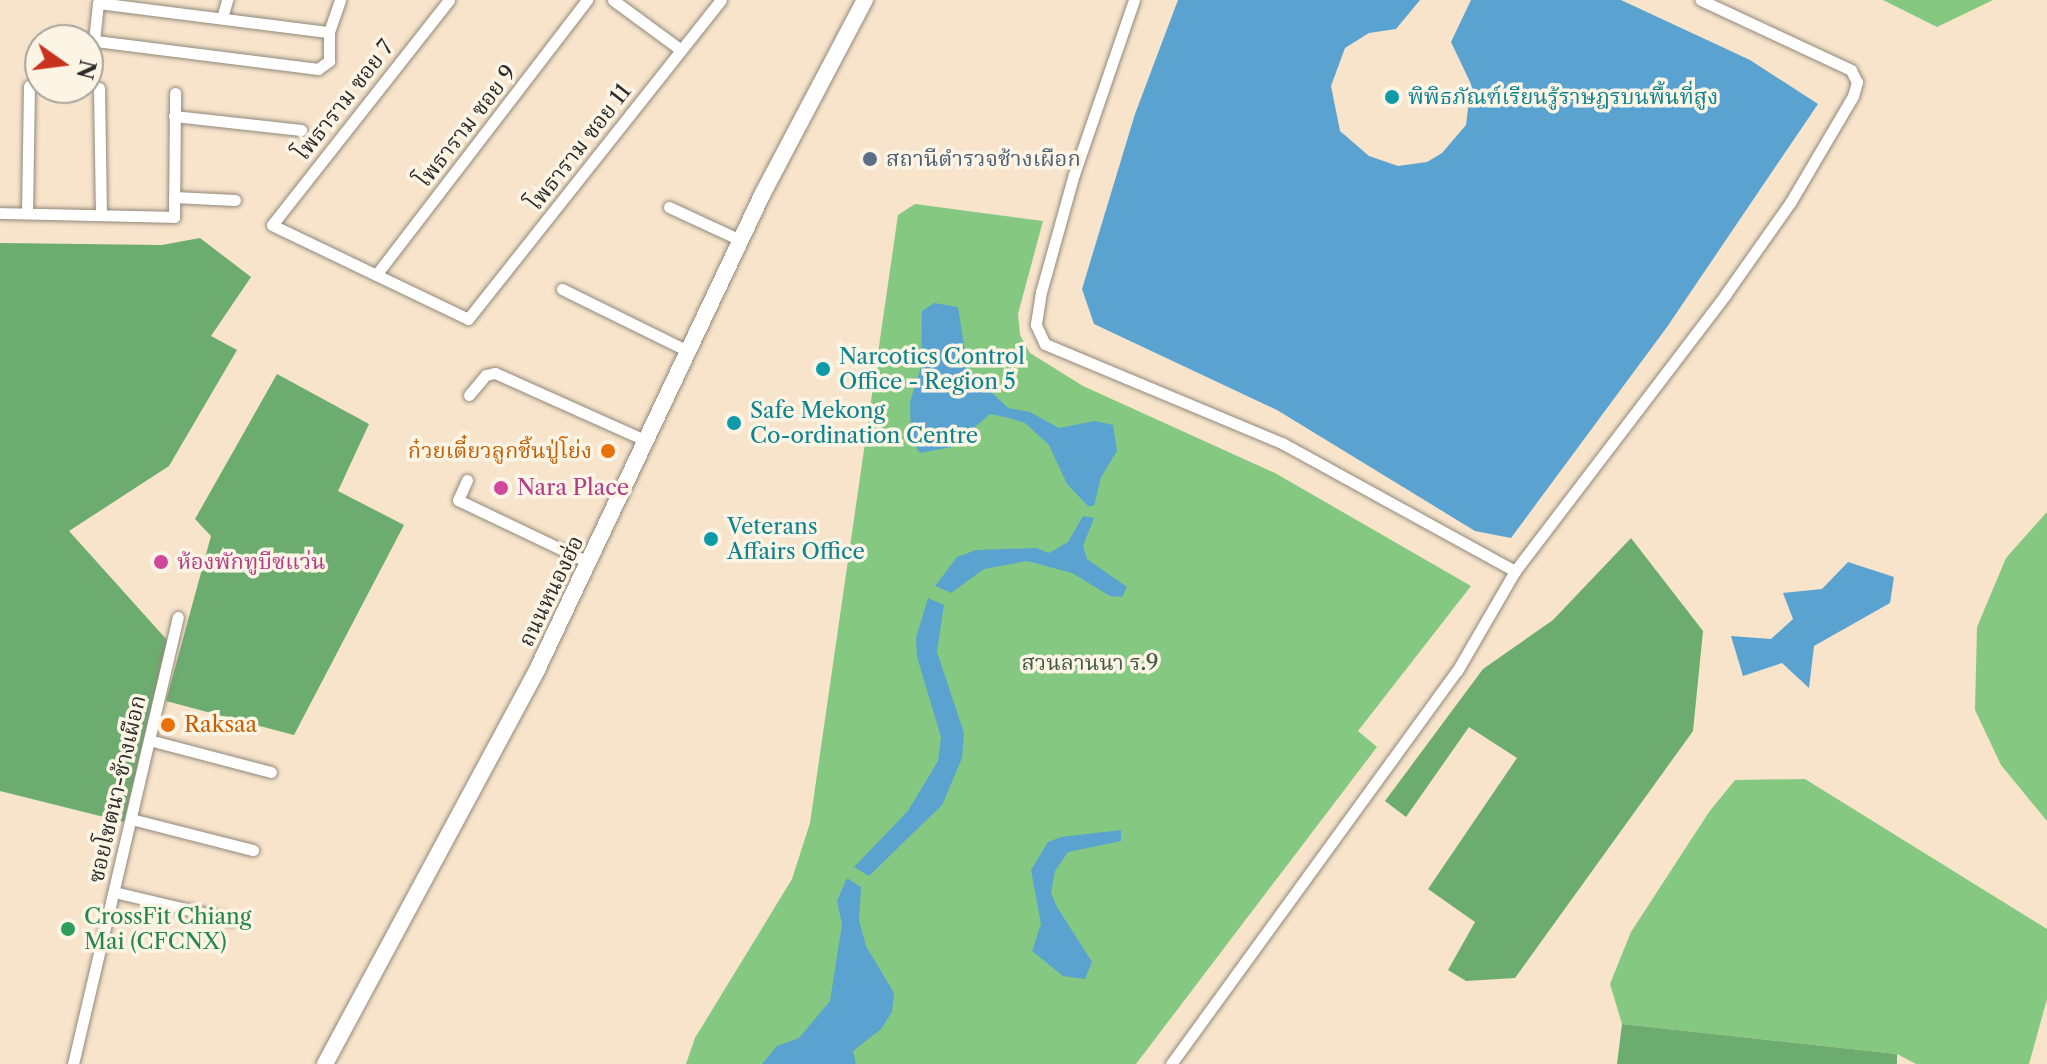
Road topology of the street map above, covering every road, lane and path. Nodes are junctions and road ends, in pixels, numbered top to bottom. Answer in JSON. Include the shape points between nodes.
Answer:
{"nodes":[{"id":1,"x":227,"y":0,"type":"edge"},
{"id":2,"x":340,"y":0,"type":"edge"},
{"id":3,"x":449,"y":0,"type":"edge"},
{"id":4,"x":587,"y":0,"type":"edge"},
{"id":5,"x":613,"y":0,"type":"edge"},
{"id":6,"x":721,"y":0,"type":"edge"},
{"id":7,"x":865,"y":0,"type":"edge"},
{"id":8,"x":1134,"y":0,"type":"edge"},
{"id":9,"x":1701,"y":0,"type":"edge"},
{"id":10,"x":115,"y":2,"type":"edge"},
{"id":11,"x":222,"y":18,"type":"junction"},
{"id":12,"x":93,"y":24,"type":"edge"},
{"id":13,"x":329,"y":32,"type":"junction"},
{"id":14,"x":104,"y":42,"type":"edge"},
{"id":15,"x":681,"y":50,"type":"junction"},
{"id":16,"x":175,"y":93,"type":"dead end"},
{"id":17,"x":29,"y":104,"type":"edge"},
{"id":18,"x":99,"y":104,"type":"edge"},
{"id":19,"x":174,"y":116,"type":"junction"},
{"id":20,"x":301,"y":130,"type":"dead end"},
{"id":21,"x":174,"y":197,"type":"junction"},
{"id":22,"x":235,"y":200,"type":"dead end"},
{"id":23,"x":669,"y":207,"type":"dead end"},
{"id":24,"x":0,"y":213,"type":"edge"},
{"id":25,"x":27,"y":213,"type":"junction"},
{"id":26,"x":101,"y":215,"type":"junction"},
{"id":27,"x":740,"y":240,"type":"junction"},
{"id":28,"x":376,"y":275,"type":"junction"},
{"id":29,"x":562,"y":289,"type":"dead end"},
{"id":30,"x":688,"y":351,"type":"junction"},
{"id":31,"x":469,"y":395,"type":"dead end"},
{"id":32,"x":645,"y":440,"type":"junction"},
{"id":33,"x":467,"y":480,"type":"dead end"},
{"id":34,"x":590,"y":563,"type":"junction"},
{"id":35,"x":1515,"y":571,"type":"junction"},
{"id":36,"x":178,"y":617,"type":"dead end"},
{"id":37,"x":149,"y":740,"type":"junction"},
{"id":38,"x":271,"y":772,"type":"dead end"},
{"id":39,"x":131,"y":819,"type":"junction"},
{"id":40,"x":253,"y":850,"type":"dead end"},
{"id":41,"x":114,"y":892,"type":"junction"},
{"id":42,"x":232,"y":920,"type":"dead end"},
{"id":43,"x":73,"y":1064,"type":"edge"},
{"id":44,"x":325,"y":1064,"type":"edge"},
{"id":45,"x":1171,"y":1064,"type":"edge"}],
"edges":[{"from":1,"to":11,"type":"street"},
{"from":2,"to":13,"type":"street"},
{"from":3,"to":28,"type":"street","name":"โพธาราม ซอย 7","via":[[272,225]]},
{"from":4,"to":28,"type":"street","name":"โพธาราม ซอย 9"},
{"from":5,"to":15,"type":"street"},
{"from":6,"to":15,"type":"street","name":"โพธาราม ซอย 11"},
{"from":7,"to":27,"type":"main road","name":"ถนนหนองฮ่อ"},
{"from":8,"to":35,"type":"street","via":[[1074,174],[1041,292],[1036,325],[1045,344],[1282,443]]},
{"from":9,"to":35,"type":"street","via":[[1851,70],[1857,82],[1853,96],[1790,203]]},
{"from":10,"to":11,"type":"street"},
{"from":10,"to":12,"type":"street","via":[[98,3]]},
{"from":11,"to":13,"type":"street"},
{"from":13,"to":14,"type":"street","via":[[329,61],[318,69]]},
{"from":15,"to":28,"type":"street","name":"โพธาราม ซอย 11","via":[[468,319]]},
{"from":16,"to":19,"type":"street"},
{"from":17,"to":25,"type":"street"},
{"from":18,"to":26,"type":"street"},
{"from":19,"to":20,"type":"street"},
{"from":19,"to":21,"type":"street"},
{"from":21,"to":22,"type":"street"},
{"from":21,"to":26,"type":"street","via":[[174,217]]},
{"from":23,"to":27,"type":"street"},
{"from":24,"to":25,"type":"street"},
{"from":25,"to":26,"type":"street"},
{"from":27,"to":30,"type":"main road","name":"ถนนหนองฮ่อ"},
{"from":29,"to":30,"type":"street"},
{"from":30,"to":32,"type":"main road","name":"ถนนหนองฮ่อ"},
{"from":31,"to":32,"type":"street","via":[[486,375],[495,373]]},
{"from":32,"to":34,"type":"main road","name":"ถนนหนองฮ่อ"},
{"from":33,"to":34,"type":"street","via":[[458,500]]},
{"from":34,"to":44,"type":"main road","name":"ถนนหนองฮ่อ"},
{"from":35,"to":45,"type":"street","via":[[1457,671]]},
{"from":36,"to":37,"type":"street","name":"ซอยโชตนา-ช้างเผือก"},
{"from":37,"to":38,"type":"street"},
{"from":37,"to":39,"type":"street","name":"ซอยโชตนา-ช้างเผือก"},
{"from":39,"to":40,"type":"street"},
{"from":39,"to":41,"type":"street","name":"ซอยโชตนา-ช้างเผือก"},
{"from":41,"to":42,"type":"street"},
{"from":41,"to":43,"type":"street","name":"ซอยโชตนา-ช้างเผือก"}]}
